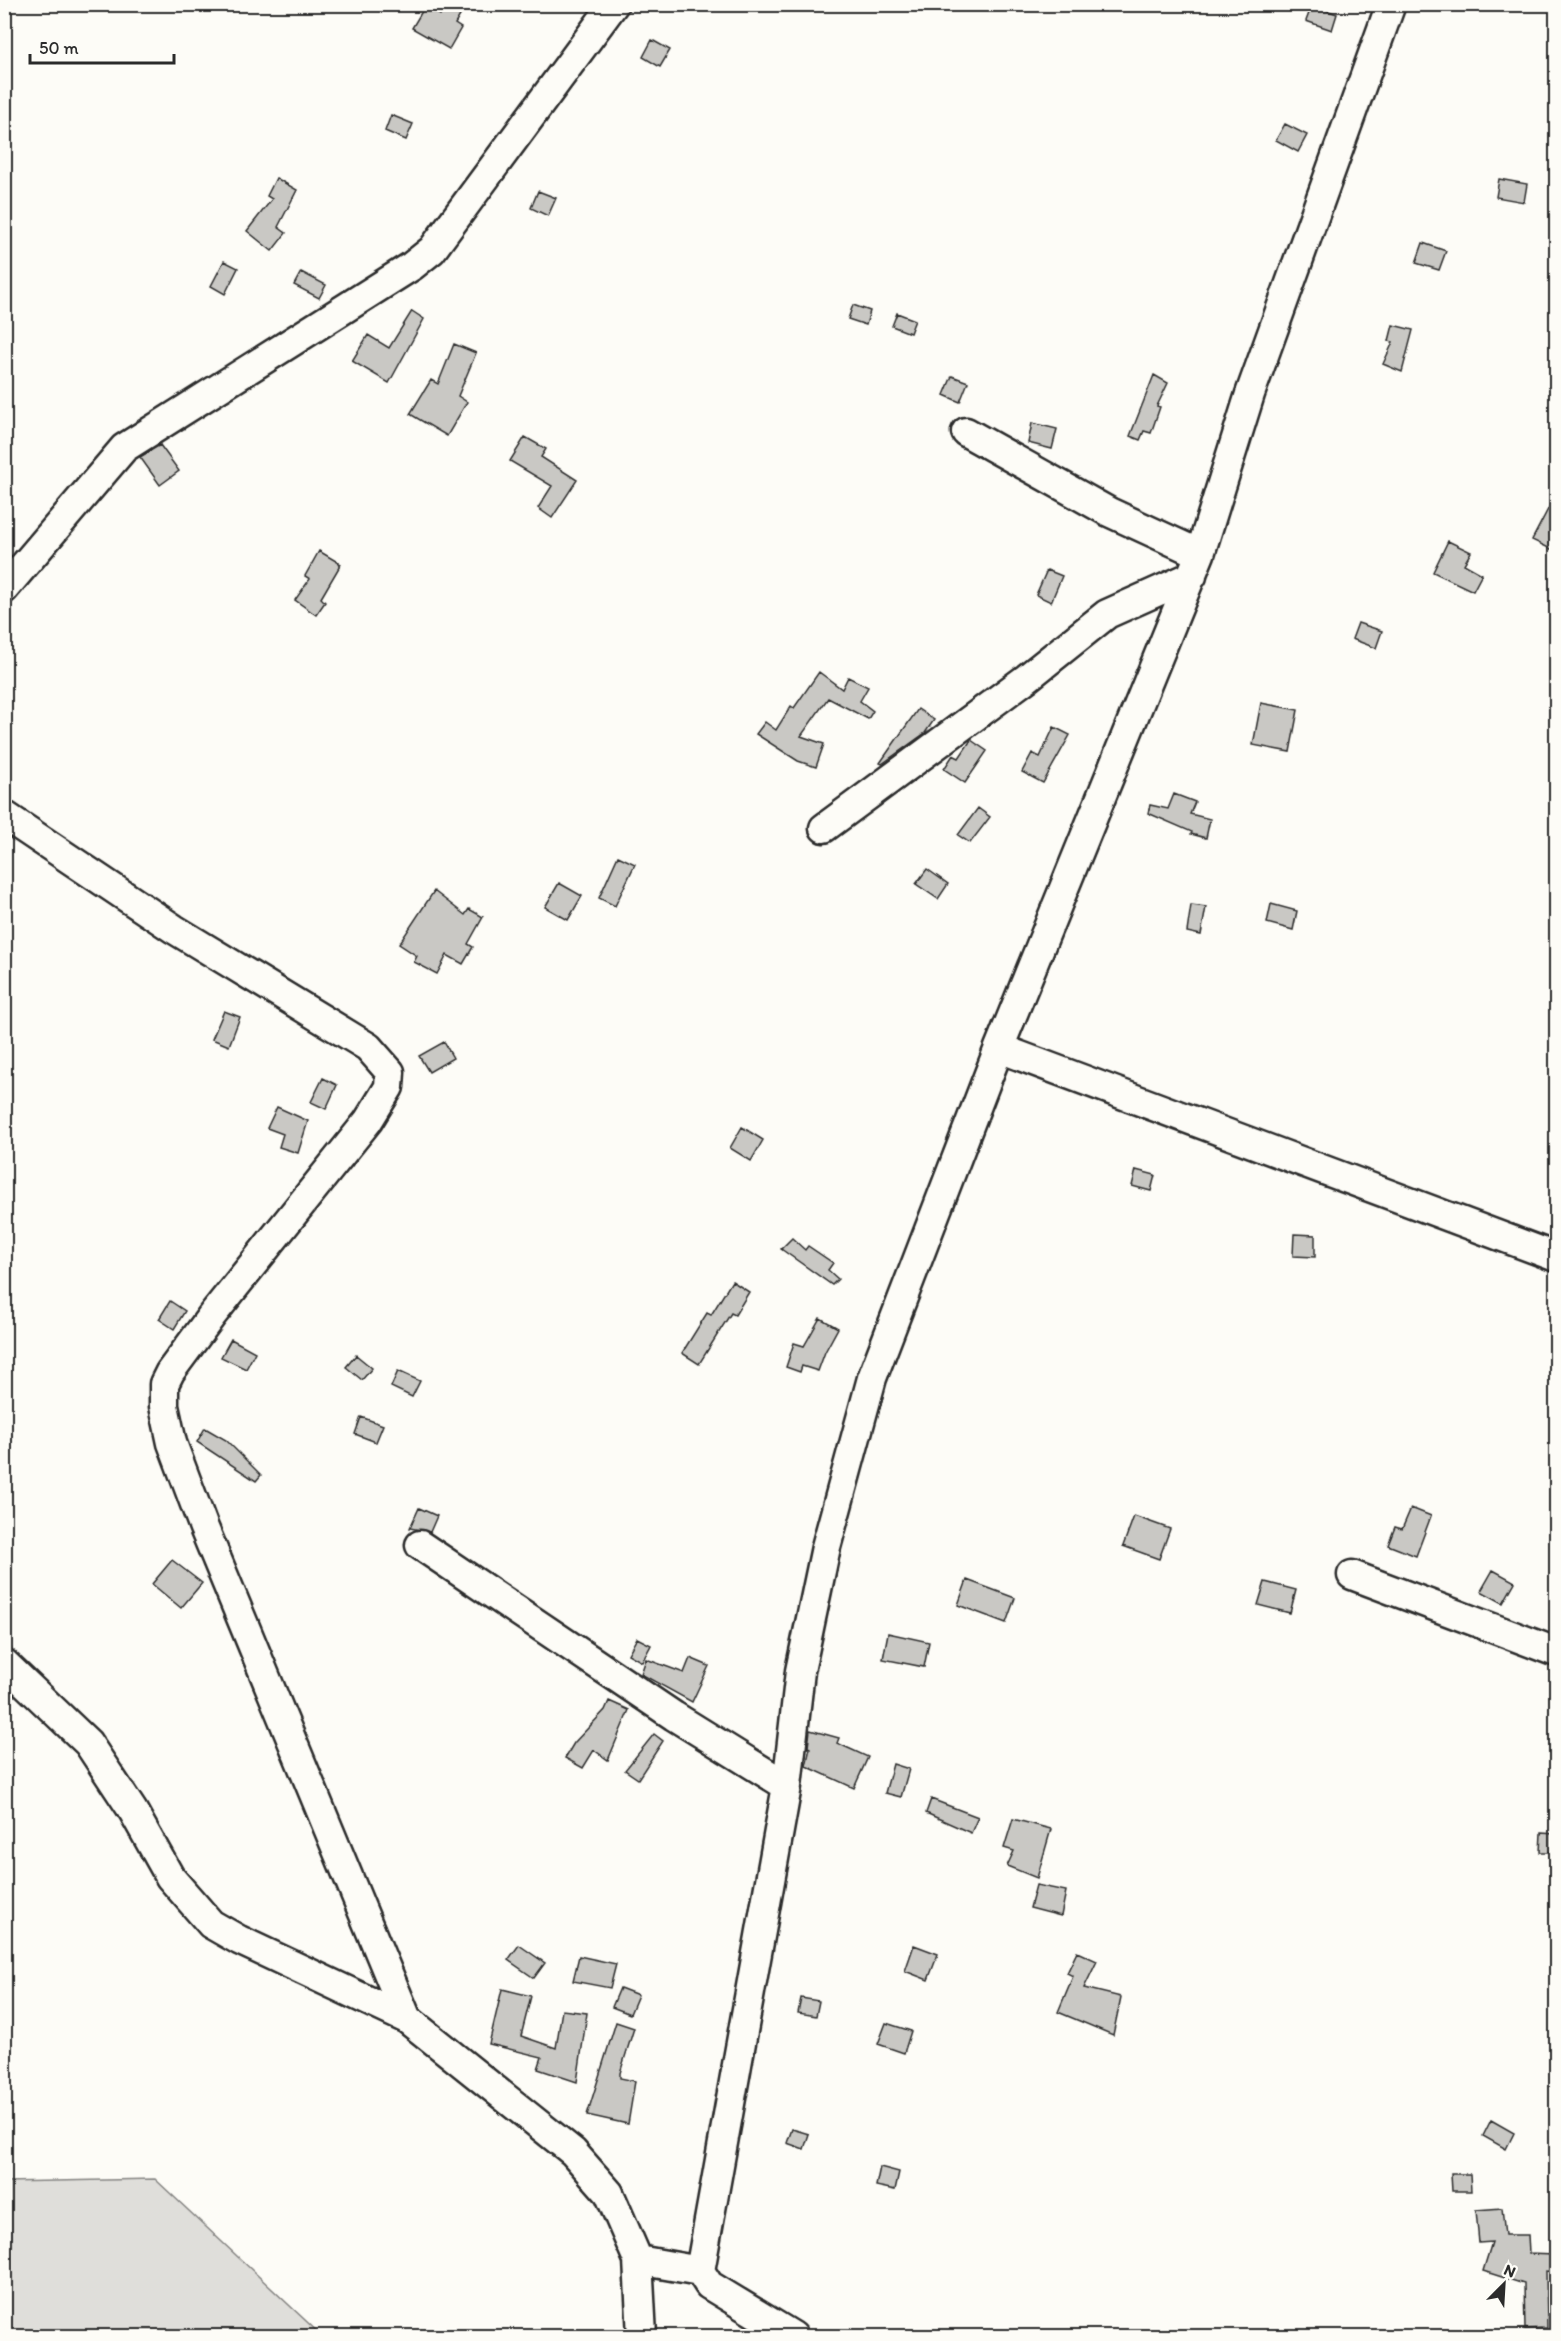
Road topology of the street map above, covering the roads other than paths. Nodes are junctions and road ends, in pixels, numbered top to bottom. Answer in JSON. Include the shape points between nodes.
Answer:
{"nodes":[{"id":1,"x":614,"y":4,"type":"edge"},
{"id":2,"x":1391,"y":4,"type":"edge"},
{"id":3,"x":966,"y":432,"type":"dead end"},
{"id":4,"x":1196,"y":565,"type":"junction"},
{"id":5,"x":4,"y":589,"type":"edge"},
{"id":6,"x":4,"y":815,"type":"edge"},
{"id":7,"x":824,"y":828,"type":"dead end"},
{"id":8,"x":999,"y":1048,"type":"junction"},
{"id":9,"x":1557,"y":1257,"type":"edge"},
{"id":10,"x":420,"y":1545,"type":"dead end"},
{"id":11,"x":1352,"y":1575,"type":"dead end"},
{"id":12,"x":1557,"y":1652,"type":"edge"},
{"id":13,"x":4,"y":1663,"type":"edge"},
{"id":14,"x":787,"y":1786,"type":"junction"},
{"id":15,"x":407,"y":2019,"type":"junction"},
{"id":16,"x":638,"y":2260,"type":"junction"},
{"id":17,"x":699,"y":2271,"type":"junction"},
{"id":18,"x":642,"y":2337,"type":"edge"},
{"id":19,"x":793,"y":2337,"type":"edge"}],
"edges":[{"from":1,"to":5,"type":"street","via":[[432,250],[124,448]]},
{"from":2,"to":4,"type":"street","via":[[1250,394]]},
{"from":3,"to":4,"type":"street"},
{"from":4,"to":7,"type":"street","via":[[1107,614]]},
{"from":4,"to":8,"type":"street"},
{"from":6,"to":15,"type":"street","via":[[174,928],[368,1047],[390,1072],[389,1087],[368,1121],[170,1372],[164,1384],[164,1406],[172,1443],[204,1528]]},
{"from":8,"to":9,"type":"street"},
{"from":8,"to":14,"type":"street","via":[[872,1378],[825,1547],[800,1671]]},
{"from":10,"to":14,"type":"street","via":[[674,1716]]},
{"from":11,"to":12,"type":"street"},
{"from":13,"to":15,"type":"street","via":[[88,1743],[170,1877],[211,1924]]},
{"from":14,"to":17,"type":"street"},
{"from":15,"to":16,"type":"street","via":[[573,2152],[609,2193]]},
{"from":16,"to":17,"type":"street"},
{"from":16,"to":18,"type":"street"},
{"from":17,"to":19,"type":"street","via":[[709,2285]]}]}
